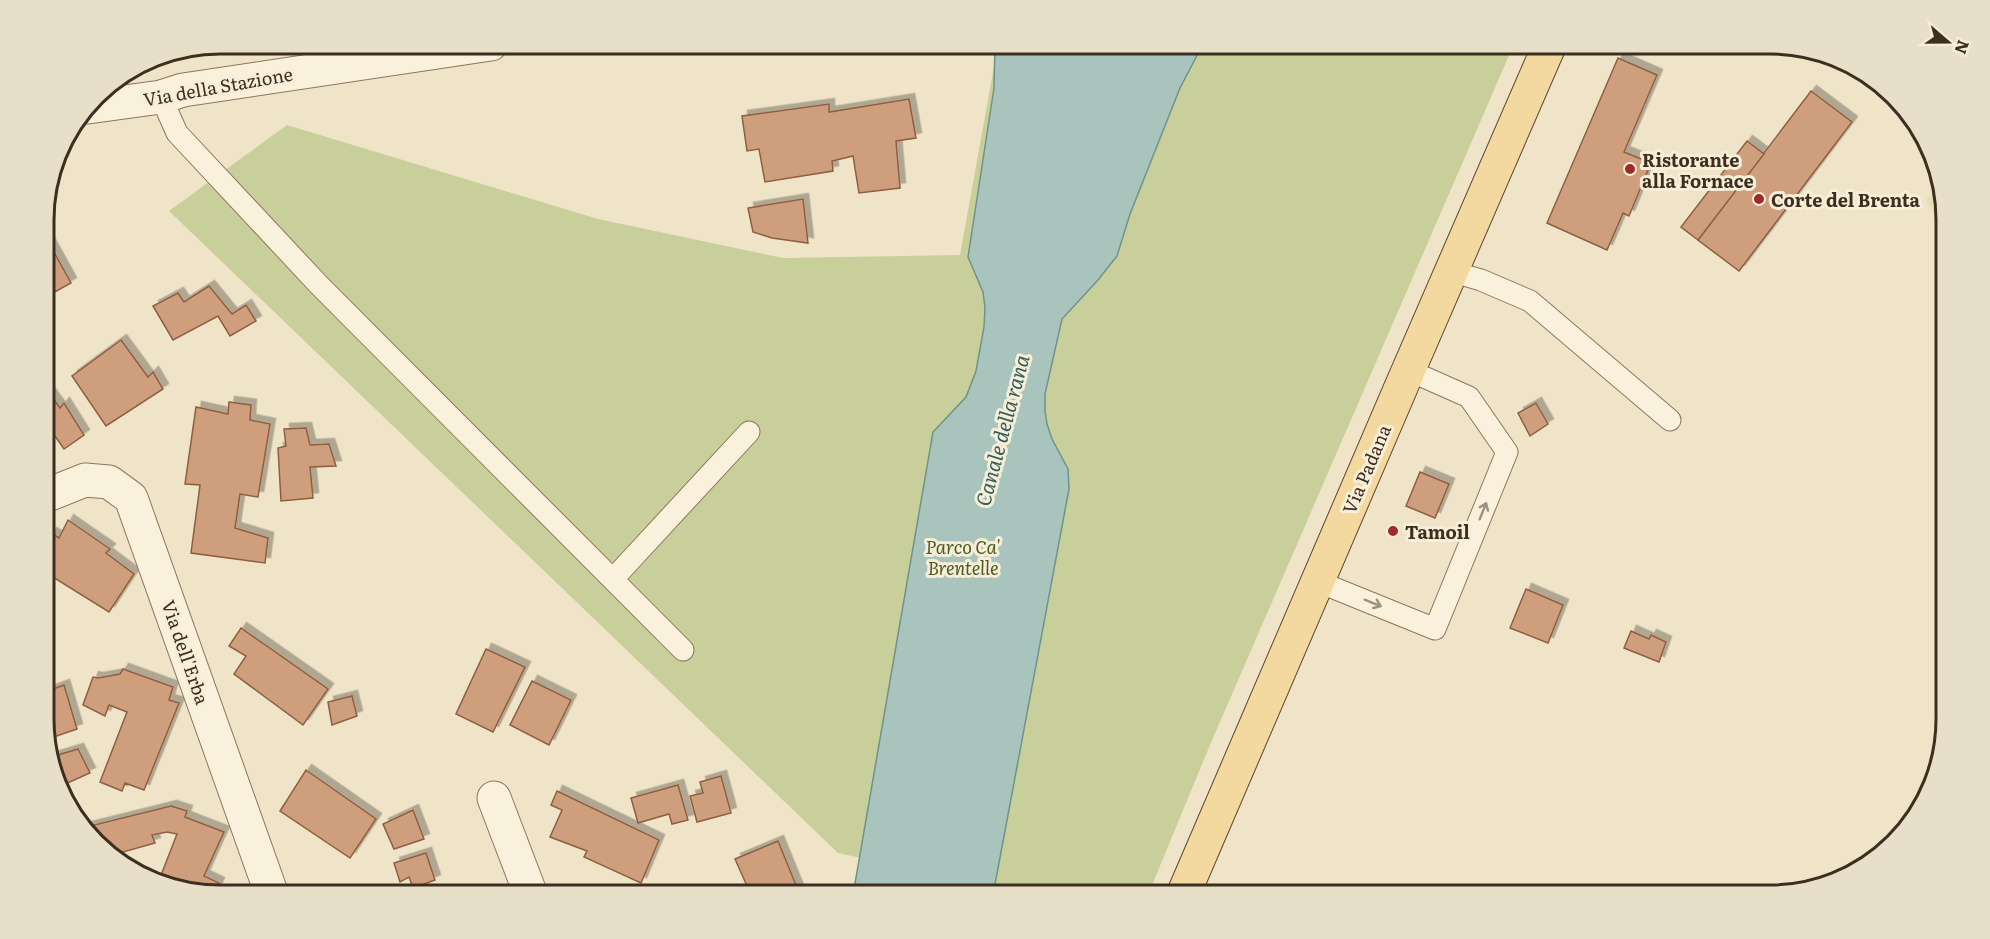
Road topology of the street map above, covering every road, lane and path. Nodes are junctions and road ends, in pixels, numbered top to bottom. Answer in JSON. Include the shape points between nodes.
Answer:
{"nodes":[{"id":1,"x":424,"y":54,"type":"edge"},
{"id":2,"x":1546,"y":54,"type":"edge"},
{"id":3,"x":161,"y":97,"type":"junction"},
{"id":4,"x":101,"y":105,"type":"edge"},
{"id":5,"x":1450,"y":271,"type":"junction"},
{"id":6,"x":1408,"y":370,"type":"junction"},
{"id":7,"x":1670,"y":420,"type":"dead end"},
{"id":8,"x":749,"y":432,"type":"dead end"},
{"id":9,"x":54,"y":492,"type":"edge"},
{"id":10,"x":613,"y":579,"type":"junction"},
{"id":11,"x":1319,"y":582,"type":"junction"},
{"id":12,"x":683,"y":650,"type":"dead end"},
{"id":13,"x":494,"y":798,"type":"dead end"},
{"id":14,"x":268,"y":885,"type":"edge"},
{"id":15,"x":527,"y":885,"type":"edge"},
{"id":16,"x":1187,"y":885,"type":"edge"}],
"edges":[{"from":1,"to":3,"type":"street","name":"Via della Stazione","via":[[183,90]]},
{"from":2,"to":5,"type":"main road","name":"Via Padana"},
{"from":3,"to":4,"type":"street","name":"Via della Stazione"},
{"from":3,"to":10,"type":"lane","via":[[177,133],[319,285]]},
{"from":5,"to":6,"type":"main road","name":"Via Padana"},
{"from":5,"to":7,"type":"lane","via":[[1530,301]]},
{"from":6,"to":11,"type":"main road","name":"Via Padana"},
{"from":11,"to":6,"type":"lane","one_way":true,"via":[[1435,629],[1507,452],[1469,397]]},
{"from":8,"to":10,"type":"lane"},
{"from":9,"to":14,"type":"street","name":"Via dell'Erba","via":[[85,480],[109,482],[132,498]]},
{"from":10,"to":12,"type":"lane"},
{"from":11,"to":16,"type":"main road","name":"Via Padana"},
{"from":13,"to":15,"type":"street"}]}
